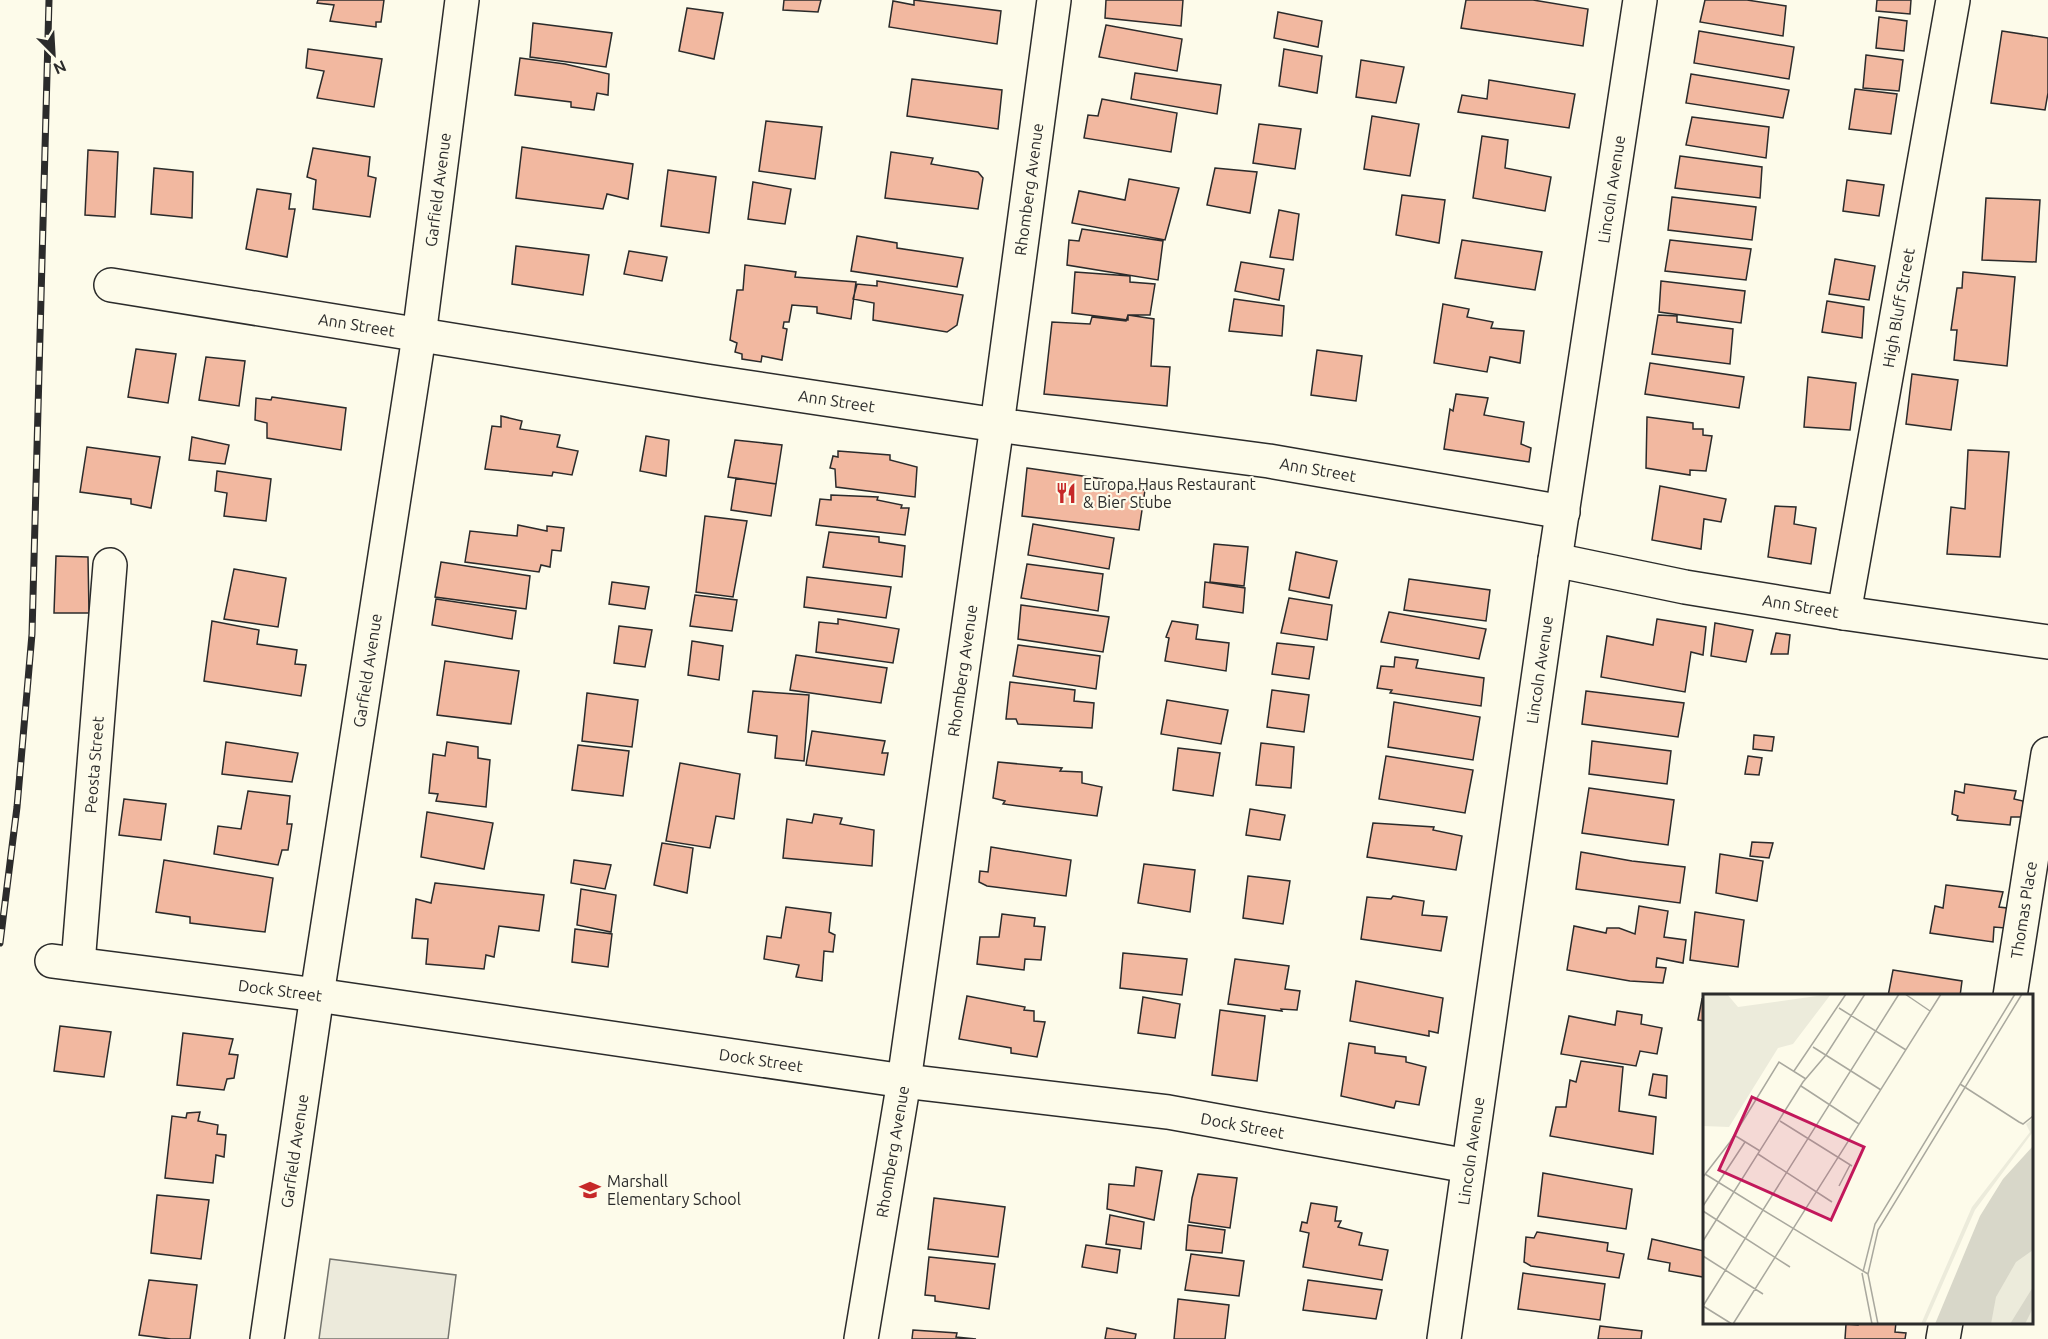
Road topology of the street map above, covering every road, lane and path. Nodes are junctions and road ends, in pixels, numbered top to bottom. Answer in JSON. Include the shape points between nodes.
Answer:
{"nodes":[{"id":1,"x":462,"y":0,"type":"edge"},
{"id":2,"x":1054,"y":0,"type":"edge"},
{"id":3,"x":1640,"y":0,"type":"edge"},
{"id":4,"x":1953,"y":0,"type":"edge"},
{"id":5,"x":111,"y":285,"type":"dead end"},
{"id":6,"x":419,"y":336,"type":"junction"},
{"id":7,"x":997,"y":425,"type":"junction"},
{"id":8,"x":1563,"y":512,"type":"junction"},
{"id":9,"x":1555,"y":560,"type":"junction"},
{"id":10,"x":110,"y":565,"type":"dead end"},
{"id":11,"x":1844,"y":613,"type":"junction"},
{"id":12,"x":2048,"y":642,"type":"edge"},
{"id":13,"x":2048,"y":754,"type":"edge"},
{"id":14,"x":65,"y":962,"type":"joint"},
{"id":15,"x":2010,"y":994,"type":"edge"},
{"id":16,"x":317,"y":995,"type":"junction"},
{"id":17,"x":904,"y":1081,"type":"junction"},
{"id":18,"x":1468,"y":1166,"type":"junction"},
{"id":19,"x":1946,"y":1324,"type":"edge"},
{"id":20,"x":267,"y":1339,"type":"edge"},
{"id":21,"x":861,"y":1339,"type":"edge"},
{"id":22,"x":1444,"y":1339,"type":"edge"},
{"id":23,"x":1943,"y":1339,"type":"edge"}],
"edges":[{"from":1,"to":6,"type":"street","name":"Garfield Avenue"},
{"from":2,"to":7,"type":"street","name":"Rhomberg Avenue"},
{"from":3,"to":8,"type":"street","name":"Lincoln Avenue"},
{"from":4,"to":11,"type":"street","name":"High Bluff Street"},
{"from":5,"to":6,"type":"street","name":"Ann Street"},
{"from":6,"to":7,"type":"street","name":"Ann Street"},
{"from":6,"to":16,"type":"street","name":"Garfield Avenue"},
{"from":7,"to":8,"type":"street","name":"Ann Street","via":[[1269,461]]},
{"from":7,"to":17,"type":"street","name":"Rhomberg Avenue"},
{"from":8,"to":9,"type":"street","name":"Lincoln Avenue"},
{"from":9,"to":11,"type":"street","name":"Ann Street","via":[[1685,587]]},
{"from":9,"to":18,"type":"street","name":"Lincoln Avenue"},
{"from":10,"to":14,"type":"street","name":"Peosta Street"},
{"from":11,"to":12,"type":"street","name":"Ann Street"},
{"from":13,"to":15,"type":"street","name":"Thomas Place"},
{"from":14,"to":16,"type":"street","name":"Dock Street"},
{"from":16,"to":17,"type":"street","name":"Dock Street"},
{"from":16,"to":20,"type":"street","name":"Garfield Avenue"},
{"from":17,"to":18,"type":"street","name":"Dock Street","via":[[1168,1112]]},
{"from":17,"to":21,"type":"street","name":"Rhomberg Avenue"},
{"from":18,"to":22,"type":"street","name":"Lincoln Avenue"},
{"from":19,"to":23,"type":"street"}]}
